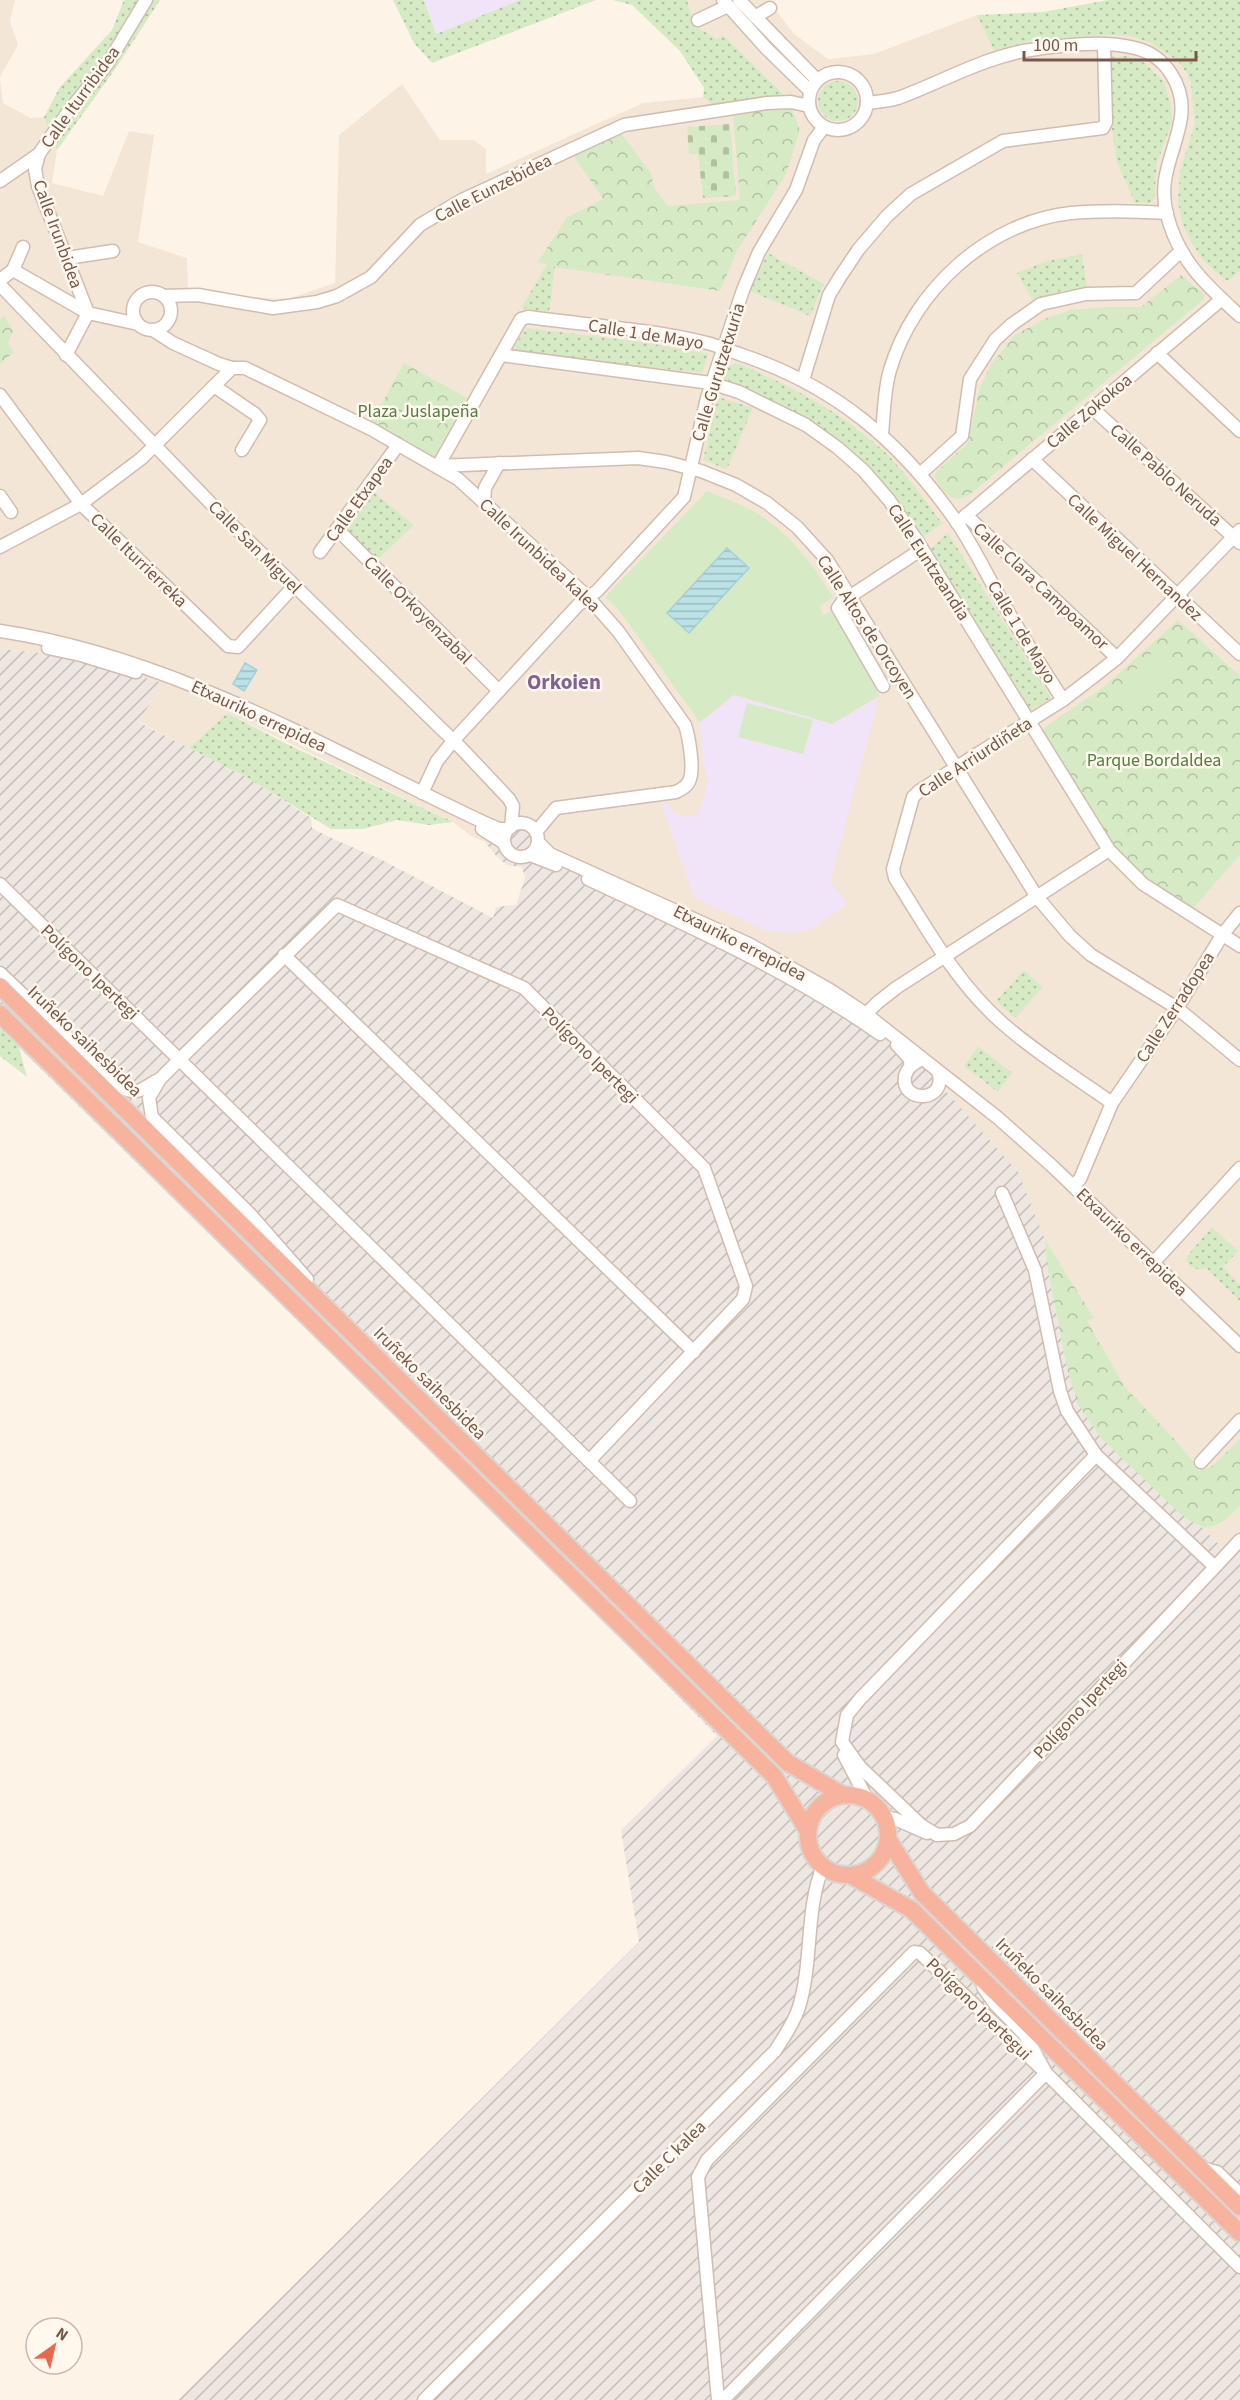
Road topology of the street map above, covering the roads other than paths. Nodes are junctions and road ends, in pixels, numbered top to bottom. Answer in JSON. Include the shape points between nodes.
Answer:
{"nodes":[{"id":1,"x":146,"y":0,"type":"edge"},
{"id":2,"x":730,"y":2,"type":"edge"},
{"id":3,"x":770,"y":9,"type":"dead end"},
{"id":4,"x":755,"y":17,"type":"junction"},
{"id":5,"x":698,"y":20,"type":"dead end"},
{"id":6,"x":1104,"y":45,"type":"junction"},
{"id":7,"x":817,"y":80,"type":"junction"},
{"id":8,"x":810,"y":91,"type":"junction"},
{"id":9,"x":867,"y":104,"type":"junction"},
{"id":10,"x":809,"y":106,"type":"junction"},
{"id":11,"x":824,"y":127,"type":"junction"},
{"id":12,"x":39,"y":154,"type":"junction"},
{"id":13,"x":0,"y":181,"type":"edge"},
{"id":14,"x":1167,"y":213,"type":"junction"},
{"id":15,"x":23,"y":247,"type":"dead end"},
{"id":16,"x":1181,"y":250,"type":"junction"},
{"id":17,"x":113,"y":251,"type":"dead end"},
{"id":18,"x":67,"y":258,"type":"junction"},
{"id":19,"x":12,"y":270,"type":"junction"},
{"id":20,"x":0,"y":280,"type":"edge"},
{"id":21,"x":0,"y":285,"type":"edge"},
{"id":22,"x":164,"y":296,"type":"junction"},
{"id":23,"x":1222,"y":299,"type":"junction"},
{"id":24,"x":88,"y":313,"type":"junction"},
{"id":25,"x":1240,"y":316,"type":"edge"},
{"id":26,"x":138,"y":324,"type":"junction"},
{"id":27,"x":153,"y":330,"type":"junction"},
{"id":28,"x":722,"y":348,"type":"junction"},
{"id":29,"x":1157,"y":353,"type":"junction"},
{"id":30,"x":66,"y":355,"type":"junction"},
{"id":31,"x":501,"y":355,"type":"junction"},
{"id":32,"x":232,"y":368,"type":"junction"},
{"id":33,"x":803,"y":380,"type":"junction"},
{"id":34,"x":711,"y":383,"type":"junction"},
{"id":35,"x":214,"y":386,"type":"junction"},
{"id":36,"x":0,"y":395,"type":"edge"},
{"id":37,"x":1092,"y":408,"type":"junction"},
{"id":38,"x":1240,"y":431,"type":"edge"},
{"id":39,"x":882,"y":434,"type":"junction"},
{"id":40,"x":398,"y":445,"type":"junction"},
{"id":41,"x":155,"y":447,"type":"junction"},
{"id":42,"x":242,"y":450,"type":"dead end"},
{"id":43,"x":1032,"y":459,"type":"junction"},
{"id":44,"x":499,"y":464,"type":"junction"},
{"id":45,"x":438,"y":466,"type":"junction"},
{"id":46,"x":690,"y":468,"type":"junction"},
{"id":47,"x":921,"y":474,"type":"junction"},
{"id":48,"x":0,"y":496,"type":"edge"},
{"id":49,"x":484,"y":502,"type":"junction"},
{"id":50,"x":81,"y":504,"type":"junction"},
{"id":51,"x":11,"y":512,"type":"dead end"},
{"id":52,"x":961,"y":519,"type":"junction"},
{"id":53,"x":338,"y":529,"type":"junction"},
{"id":54,"x":1238,"y":537,"type":"edge"},
{"id":55,"x":0,"y":547,"type":"edge"},
{"id":56,"x":922,"y":549,"type":"junction"},
{"id":57,"x":320,"y":552,"type":"dead end"},
{"id":58,"x":294,"y":586,"type":"junction"},
{"id":59,"x":849,"y":596,"type":"junction"},
{"id":60,"x":588,"y":597,"type":"junction"},
{"id":61,"x":1177,"y":597,"type":"junction"},
{"id":62,"x":0,"y":631,"type":"edge"},
{"id":63,"x":0,"y":639,"type":"edge"},
{"id":64,"x":1240,"y":654,"type":"edge"},
{"id":65,"x":1117,"y":658,"type":"junction"},
{"id":66,"x":883,"y":686,"type":"dead end"},
{"id":67,"x":499,"y":691,"type":"junction"},
{"id":68,"x":1063,"y":700,"type":"junction"},
{"id":69,"x":1029,"y":721,"type":"junction"},
{"id":70,"x":453,"y":741,"type":"junction"},
{"id":71,"x":957,"y":768,"type":"junction"},
{"id":72,"x":422,"y":793,"type":"junction"},
{"id":73,"x":509,"y":828,"type":"junction"},
{"id":74,"x":537,"y":837,"type":"junction"},
{"id":75,"x":504,"y":843,"type":"junction"},
{"id":76,"x":1109,"y":850,"type":"junction"},
{"id":77,"x":530,"y":855,"type":"junction"},
{"id":78,"x":0,"y":884,"type":"edge"},
{"id":79,"x":1037,"y":897,"type":"junction"},
{"id":80,"x":1240,"y":913,"type":"edge"},
{"id":81,"x":1223,"y":934,"type":"junction"},
{"id":82,"x":1240,"y":946,"type":"edge"},
{"id":83,"x":284,"y":955,"type":"junction"},
{"id":84,"x":944,"y":957,"type":"junction"},
{"id":85,"x":0,"y":973,"type":"edge"},
{"id":86,"x":0,"y":986,"type":"edge"},
{"id":87,"x":1177,"y":1008,"type":"junction"},
{"id":88,"x":0,"y":1014,"type":"edge"},
{"id":89,"x":866,"y":1014,"type":"junction"},
{"id":90,"x":180,"y":1059,"type":"junction"},
{"id":91,"x":1240,"y":1060,"type":"edge"},
{"id":92,"x":911,"y":1065,"type":"junction"},
{"id":93,"x":934,"y":1068,"type":"junction"},
{"id":94,"x":160,"y":1079,"type":"junction"},
{"id":95,"x":936,"y":1091,"type":"junction"},
{"id":96,"x":966,"y":1094,"type":"junction"},
{"id":97,"x":1112,"y":1103,"type":"junction"},
{"id":98,"x":1240,"y":1168,"type":"edge"},
{"id":99,"x":1073,"y":1186,"type":"junction"},
{"id":100,"x":1002,"y":1193,"type":"dead end"},
{"id":101,"x":1154,"y":1262,"type":"junction"},
{"id":102,"x":1240,"y":1346,"type":"edge"},
{"id":103,"x":694,"y":1352,"type":"junction"},
{"id":104,"x":382,"y":1362,"type":"junction"},
{"id":105,"x":1240,"y":1420,"type":"edge"},
{"id":106,"x":1096,"y":1455,"type":"junction"},
{"id":107,"x":589,"y":1461,"type":"junction"},
{"id":108,"x":1201,"y":1462,"type":"dead end"},
{"id":109,"x":630,"y":1501,"type":"dead end"},
{"id":110,"x":1240,"y":1540,"type":"edge"},
{"id":111,"x":1215,"y":1567,"type":"junction"},
{"id":112,"x":842,"y":1742,"type":"junction"},
{"id":113,"x":843,"y":1795,"type":"junction"},
{"id":114,"x":867,"y":1800,"type":"junction"},
{"id":115,"x":884,"y":1817,"type":"junction"},
{"id":116,"x":808,"y":1832,"type":"junction"},
{"id":117,"x":937,"y":1835,"type":"junction"},
{"id":118,"x":888,"y":1839,"type":"junction"},
{"id":119,"x":823,"y":1866,"type":"junction"},
{"id":120,"x":850,"y":1875,"type":"junction"},
{"id":121,"x":967,"y":1964,"type":"junction"},
{"id":122,"x":1046,"y":2073,"type":"junction"},
{"id":123,"x":1201,"y":2168,"type":"junction"},
{"id":124,"x":1240,"y":2194,"type":"edge"},
{"id":125,"x":1240,"y":2207,"type":"edge"},
{"id":126,"x":1240,"y":2233,"type":"edge"},
{"id":127,"x":1240,"y":2266,"type":"edge"},
{"id":128,"x":424,"y":2400,"type":"edge"},
{"id":129,"x":718,"y":2400,"type":"edge"},
{"id":130,"x":723,"y":2400,"type":"edge"}],
"edges":[{"from":1,"to":12,"type":"street","name":"Calle Iturribidea","via":[[108,63]]},
{"from":2,"to":4,"type":"street"},
{"from":2,"to":5,"type":"street"},
{"from":2,"to":8,"type":"street","via":[[766,48]]},
{"from":3,"to":4,"type":"street"},
{"from":4,"to":7,"type":"street"},
{"from":6,"to":9,"type":"street","via":[[1028,50],[961,70],[896,98]]},
{"from":6,"to":14,"type":"street","via":[[1145,52],[1170,71],[1181,94],[1178,134],[1168,158],[1165,183]]},
{"from":6,"to":33,"type":"street","via":[[1103,128],[1003,141],[911,194],[858,250],[829,295]]},
{"from":7,"to":8,"type":"street"},
{"from":7,"to":9,"type":"street","via":[[833,72],[850,74],[863,86]]},
{"from":8,"to":10,"type":"street"},
{"from":9,"to":11,"type":"street","via":[[855,124],[840,130]]},
{"from":10,"to":11,"type":"street"},
{"from":10,"to":22,"type":"street","name":"Calle Eunzebidea","via":[[767,102],[624,125],[462,200],[420,225],[371,277],[317,302],[273,308],[198,295]]},
{"from":11,"to":28,"type":"street","name":"Calle Gurutzetxuria","via":[[814,140],[796,190],[759,252]]},
{"from":12,"to":13,"type":"street","name":"Calle Iturribidea"},
{"from":12,"to":18,"type":"street","name":"Calle Irunbidea","via":[[35,169],[38,186]]},
{"from":14,"to":16,"type":"street"},
{"from":14,"to":39,"type":"street","via":[[1070,213],[998,237],[961,262],[917,310],[897,349],[889,373]]},
{"from":15,"to":19,"type":"street","name":"Calle Irunbidea"},
{"from":16,"to":23,"type":"street","via":[[1191,268]]},
{"from":16,"to":47,"type":"street","via":[[1136,293],[1086,294],[1041,304],[1011,325],[994,340],[970,379],[962,436]]},
{"from":17,"to":18,"type":"street"},
{"from":18,"to":24,"type":"street","name":"Calle Irunbidea"},
{"from":19,"to":20,"type":"street"},
{"from":19,"to":24,"type":"street"},
{"from":21,"to":30,"type":"street","name":"Calle San Miguel"},
{"from":22,"to":26,"type":"street","via":[[149,292],[138,298],[133,311]]},
{"from":22,"to":27,"type":"street","via":[[171,307],[170,317],[164,326]]},
{"from":23,"to":25,"type":"street"},
{"from":23,"to":29,"type":"street","name":"Calle Zokokoa"},
{"from":24,"to":26,"type":"street"},
{"from":24,"to":30,"type":"street"},
{"from":26,"to":27,"type":"street"},
{"from":27,"to":32,"type":"street","name":"Calle Irunbidea kalea","via":[[173,343]]},
{"from":28,"to":31,"type":"street","name":"Calle 1 de Mayo","via":[[668,335],[528,317],[521,319]]},
{"from":28,"to":33,"type":"street","name":"Calle 1 de Mayo"},
{"from":28,"to":34,"type":"street","name":"Calle Gurutzetxuria"},
{"from":29,"to":37,"type":"street","name":"Calle Zokokoa"},
{"from":29,"to":38,"type":"street"},
{"from":30,"to":41,"type":"street","name":"Calle San Miguel"},
{"from":31,"to":34,"type":"street","name":"Calle Euntzeandia"},
{"from":31,"to":45,"type":"street","name":"Calle 1 de Mayo"},
{"from":32,"to":35,"type":"street"},
{"from":32,"to":40,"type":"street","name":"Calle Irunbidea kalea","via":[[244,368]]},
{"from":33,"to":39,"type":"street","name":"Calle 1 de Mayo","via":[[845,404]]},
{"from":34,"to":46,"type":"street","name":"Calle Gurutzetxuria"},
{"from":34,"to":56,"type":"street","name":"Calle Euntzeandia","via":[[772,407],[838,448],[889,501]]},
{"from":35,"to":41,"type":"street"},
{"from":35,"to":42,"type":"street","via":[[260,420]]},
{"from":36,"to":50,"type":"street","name":"Calle Iturrierreka"},
{"from":37,"to":43,"type":"street","name":"Calle Zokokoa"},
{"from":37,"to":54,"type":"street","name":"Calle Pablo Neruda"},
{"from":39,"to":47,"type":"street","name":"Calle 1 de Mayo"},
{"from":40,"to":45,"type":"street","name":"Calle Irunbidea kalea"},
{"from":40,"to":53,"type":"street","name":"Calle Etxapea"},
{"from":41,"to":50,"type":"street"},
{"from":41,"to":58,"type":"street","name":"Calle San Miguel"},
{"from":43,"to":52,"type":"street","name":"Calle Zokokoa"},
{"from":43,"to":61,"type":"street","name":"Calle Miguel Hernandez"},
{"from":44,"to":45,"type":"street","name":"Calle Altos de Orcoyen"},
{"from":44,"to":46,"type":"street","name":"Calle Altos de Orcoyen","via":[[638,458]]},
{"from":44,"to":49,"type":"street","via":[[486,488]]},
{"from":45,"to":49,"type":"street","name":"Calle Irunbidea kalea"},
{"from":46,"to":59,"type":"street","name":"Calle Altos de Orcoyen","via":[[736,485],[790,521],[826,560]]},
{"from":46,"to":60,"type":"street","name":"Calle Gurutzetxuria","via":[[684,497]]},
{"from":47,"to":52,"type":"street","name":"Calle 1 de Mayo"},
{"from":48,"to":51,"type":"street"},
{"from":49,"to":60,"type":"street","name":"Calle Irunbidea kalea"},
{"from":50,"to":55,"type":"street"},
{"from":50,"to":58,"type":"street","name":"Calle Iturrierreka","via":[[228,646],[238,647]]},
{"from":52,"to":65,"type":"street","name":"Calle Clara Campoamor"},
{"from":52,"to":68,"type":"street","name":"Calle 1 de Mayo","via":[[1015,624]]},
{"from":53,"to":57,"type":"street","name":"Calle Etxapea"},
{"from":53,"to":67,"type":"street","name":"Calle Orkoyenzabal"},
{"from":54,"to":61,"type":"street","name":"Calle Arriurdiñeta"},
{"from":56,"to":59,"type":"street"},
{"from":56,"to":69,"type":"street","name":"Calle Euntzeandia"},
{"from":58,"to":70,"type":"street","name":"Calle San Miguel"},
{"from":59,"to":66,"type":"street","via":[[840,604],[840,613]]},
{"from":59,"to":71,"type":"street","name":"Calle Altos de Orcoyen"},
{"from":60,"to":67,"type":"street","name":"Calle Gurutzetxuria"},
{"from":60,"to":74,"type":"street","name":"Calle Irunbidea kalea","via":[[618,631],[685,724],[691,778],[676,792],[556,808]]},
{"from":61,"to":64,"type":"street","name":"Calle Miguel Hernandez"},
{"from":61,"to":65,"type":"street","name":"Calle Arriurdiñeta"},
{"from":62,"to":72,"type":"street","name":"Etxauriko errepidea","via":[[66,643],[166,674]]},
{"from":63,"to":75,"type":"street","name":"Etxauriko errepidea","via":[[81,655],[165,681],[487,831]]},
{"from":65,"to":68,"type":"street","name":"Calle Arriurdiñeta"},
{"from":67,"to":70,"type":"street","name":"Calle Gurutzetxuria"},
{"from":68,"to":69,"type":"street","name":"Calle Arriurdiñeta"},
{"from":69,"to":71,"type":"street","name":"Calle Arriurdiñeta"},
{"from":69,"to":76,"type":"street","name":"Calle Euntzeandia"},
{"from":70,"to":72,"type":"street","name":"Calle Gurutzetxuria","via":[[437,761]]},
{"from":70,"to":73,"type":"street","name":"Calle San Miguel","via":[[509,799],[513,806]]},
{"from":71,"to":79,"type":"street","name":"Calle Altos de Orcoyen"},
{"from":71,"to":84,"type":"street","name":"Calle Arriurdiñeta","via":[[913,797],[893,869]]},
{"from":72,"to":73,"type":"street","name":"Etxauriko errepidea","via":[[499,829]]},
{"from":73,"to":74,"type":"street","via":[[525,824]]},
{"from":73,"to":75,"type":"street"},
{"from":74,"to":77,"type":"street","via":[[537,847]]},
{"from":74,"to":89,"type":"street","name":"Etxauriko errepidea","via":[[550,854],[749,944]]},
{"from":75,"to":77,"type":"street","via":[[514,856]]},
{"from":76,"to":79,"type":"street"},
{"from":76,"to":81,"type":"street","name":"Calle Euntzeandia","via":[[1143,884]]},
{"from":77,"to":92,"type":"street","name":"Etxauriko errepidea","via":[[809,987],[894,1043]]},
{"from":78,"to":90,"type":"street","name":"Polígono Ipertegi"},
{"from":79,"to":84,"type":"street"},
{"from":79,"to":87,"type":"street","name":"Calle Altos de Orcoyen","via":[[1091,955]]},
{"from":80,"to":81,"type":"street","name":"Calle Zerradopea"},
{"from":81,"to":82,"type":"street","name":"Calle Euntzeandia"},
{"from":81,"to":87,"type":"street","name":"Calle Zerradopea"},
{"from":83,"to":90,"type":"street","name":"Polígono Ipertegi"},
{"from":83,"to":103,"type":"street"},
{"from":83,"to":103,"type":"street","name":"Polígono Ipertegi","via":[[337,905],[524,988],[704,1168],[746,1286],[743,1299]]},
{"from":84,"to":89,"type":"street"},
{"from":84,"to":97,"type":"street","name":"Calle Arriurdiñeta","via":[[1001,1022]]},
{"from":85,"to":94,"type":"street","name":"Polígono Ipertegi","via":[[122,1088],[140,1092]]},
{"from":86,"to":104,"type":"highway","name":"Iruñeko saihesbidea"},
{"from":87,"to":91,"type":"street","name":"Calle Altos de Orcoyen"},
{"from":87,"to":97,"type":"street","name":"Calle Zerradopea"},
{"from":88,"to":116,"type":"highway","name":"Iruñeko saihesbidea","via":[[774,1776]]},
{"from":89,"to":93,"type":"street","name":"Etxauriko errepidea"},
{"from":90,"to":94,"type":"street","name":"Polígono Ipertegi"},
{"from":90,"to":107,"type":"street","name":"Polígono Ipertegi"},
{"from":92,"to":93,"type":"street","via":[[920,1062]]},
{"from":92,"to":95,"type":"street","via":[[905,1077],[907,1088],[916,1095],[927,1096]]},
{"from":93,"to":95,"type":"street","via":[[940,1081]]},
{"from":93,"to":96,"type":"street","name":"Etxauriko errepidea"},
{"from":94,"to":104,"type":"street","name":"Polígono Ipertegi","via":[[149,1098],[152,1117],[249,1214]]},
{"from":95,"to":96,"type":"street"},
{"from":96,"to":99,"type":"street","name":"Etxauriko errepidea"},
{"from":97,"to":99,"type":"street","via":[[1080,1179]]},
{"from":98,"to":101,"type":"street"},
{"from":99,"to":101,"type":"street","name":"Etxauriko errepidea"},
{"from":100,"to":106,"type":"street","via":[[1035,1270],[1067,1411]]},
{"from":101,"to":102,"type":"street","name":"Etxauriko errepidea"},
{"from":103,"to":107,"type":"street","name":"Polígono Ipertegi"},
{"from":104,"to":113,"type":"highway","name":"Iruñeko saihesbidea","via":[[788,1762]]},
{"from":105,"to":108,"type":"street"},
{"from":106,"to":111,"type":"street"},
{"from":106,"to":112,"type":"street","via":[[860,1699],[847,1715]]},
{"from":107,"to":109,"type":"street","name":"Polígono Ipertegi"},
{"from":110,"to":111,"type":"street","name":"Polígono Ipertegi"},
{"from":111,"to":117,"type":"street","name":"Polígono Ipertegi","via":[[970,1826],[954,1834]]},
{"from":112,"to":114,"type":"street","via":[[845,1760]]},
{"from":112,"to":117,"type":"street","via":[[860,1767],[922,1826]]},
{"from":113,"to":114,"type":"highway"},
{"from":113,"to":116,"type":"highway","via":[[819,1807]]},
{"from":114,"to":115,"type":"highway"},
{"from":115,"to":117,"type":"street"},
{"from":115,"to":118,"type":"highway"},
{"from":116,"to":119,"type":"highway","via":[[811,1850]]},
{"from":118,"to":120,"type":"highway","via":[[875,1864]]},
{"from":118,"to":123,"type":"highway","name":"Iruñeko saihesbidea","via":[[922,1893]]},
{"from":119,"to":120,"type":"highway"},
{"from":119,"to":128,"type":"street","name":"Calle C kalea","via":[[813,1904],[799,2008],[775,2051]]},
{"from":120,"to":121,"type":"highway","name":"Iruñeko saihesbidea","via":[[912,1910]]},
{"from":121,"to":122,"type":"street","name":"Iruñeko saihesbidea","via":[[994,2004],[1025,2034]]},
{"from":121,"to":126,"type":"highway","name":"Iruñeko saihesbidea"},
{"from":122,"to":127,"type":"street","name":"Iruñeko saihesbidea"},
{"from":122,"to":129,"type":"street","name":"Polígono Ipertegui","via":[[920,1953],[914,1952],[707,2160],[698,2177]]},
{"from":122,"to":130,"type":"street","name":"Polígono Ipertegui"},
{"from":123,"to":124,"type":"street","name":"Iruñeko saihesbidea","via":[[1217,2172]]},
{"from":123,"to":125,"type":"highway","name":"Iruñeko saihesbidea"}]}
